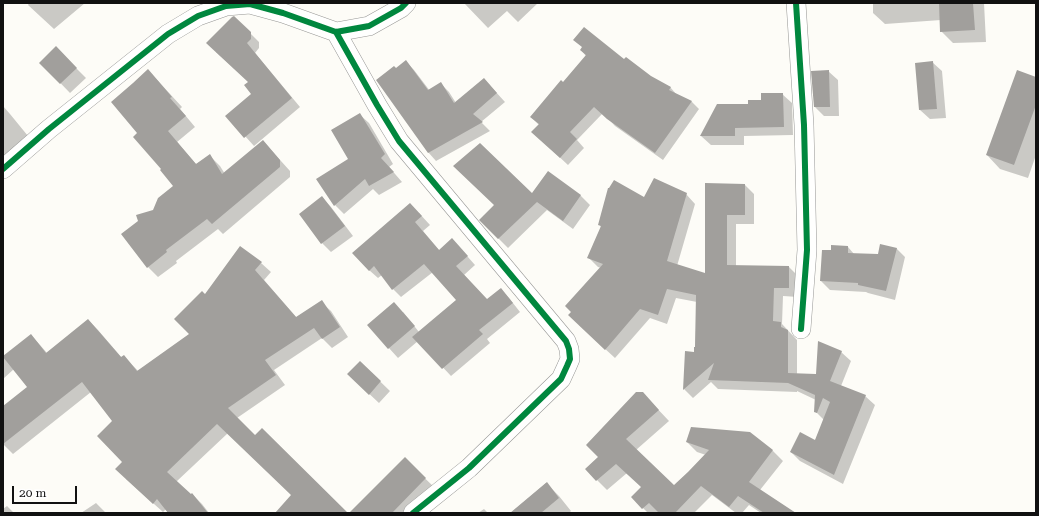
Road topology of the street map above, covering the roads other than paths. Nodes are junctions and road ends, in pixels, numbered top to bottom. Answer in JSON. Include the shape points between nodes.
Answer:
{"nodes":[{"id":1,"x":406,"y":3,"type":"edge"},
{"id":2,"x":796,"y":3,"type":"edge"},
{"id":3,"x":336,"y":32,"type":"junction"},
{"id":4,"x":3,"y":169,"type":"edge"},
{"id":5,"x":801,"y":329,"type":"dead end"},
{"id":6,"x":413,"y":513,"type":"edge"}],
"edges":[{"from":1,"to":3,"type":"street","via":[[369,26]]},
{"from":2,"to":5,"type":"street","via":[[804,125],[807,250]]},
{"from":3,"to":4,"type":"street","via":[[250,4],[226,6],[198,16],[168,34]]},
{"from":3,"to":6,"type":"street","via":[[376,106],[399,141],[566,341],[569,349],[570,359],[561,379],[469,468]]}]}
